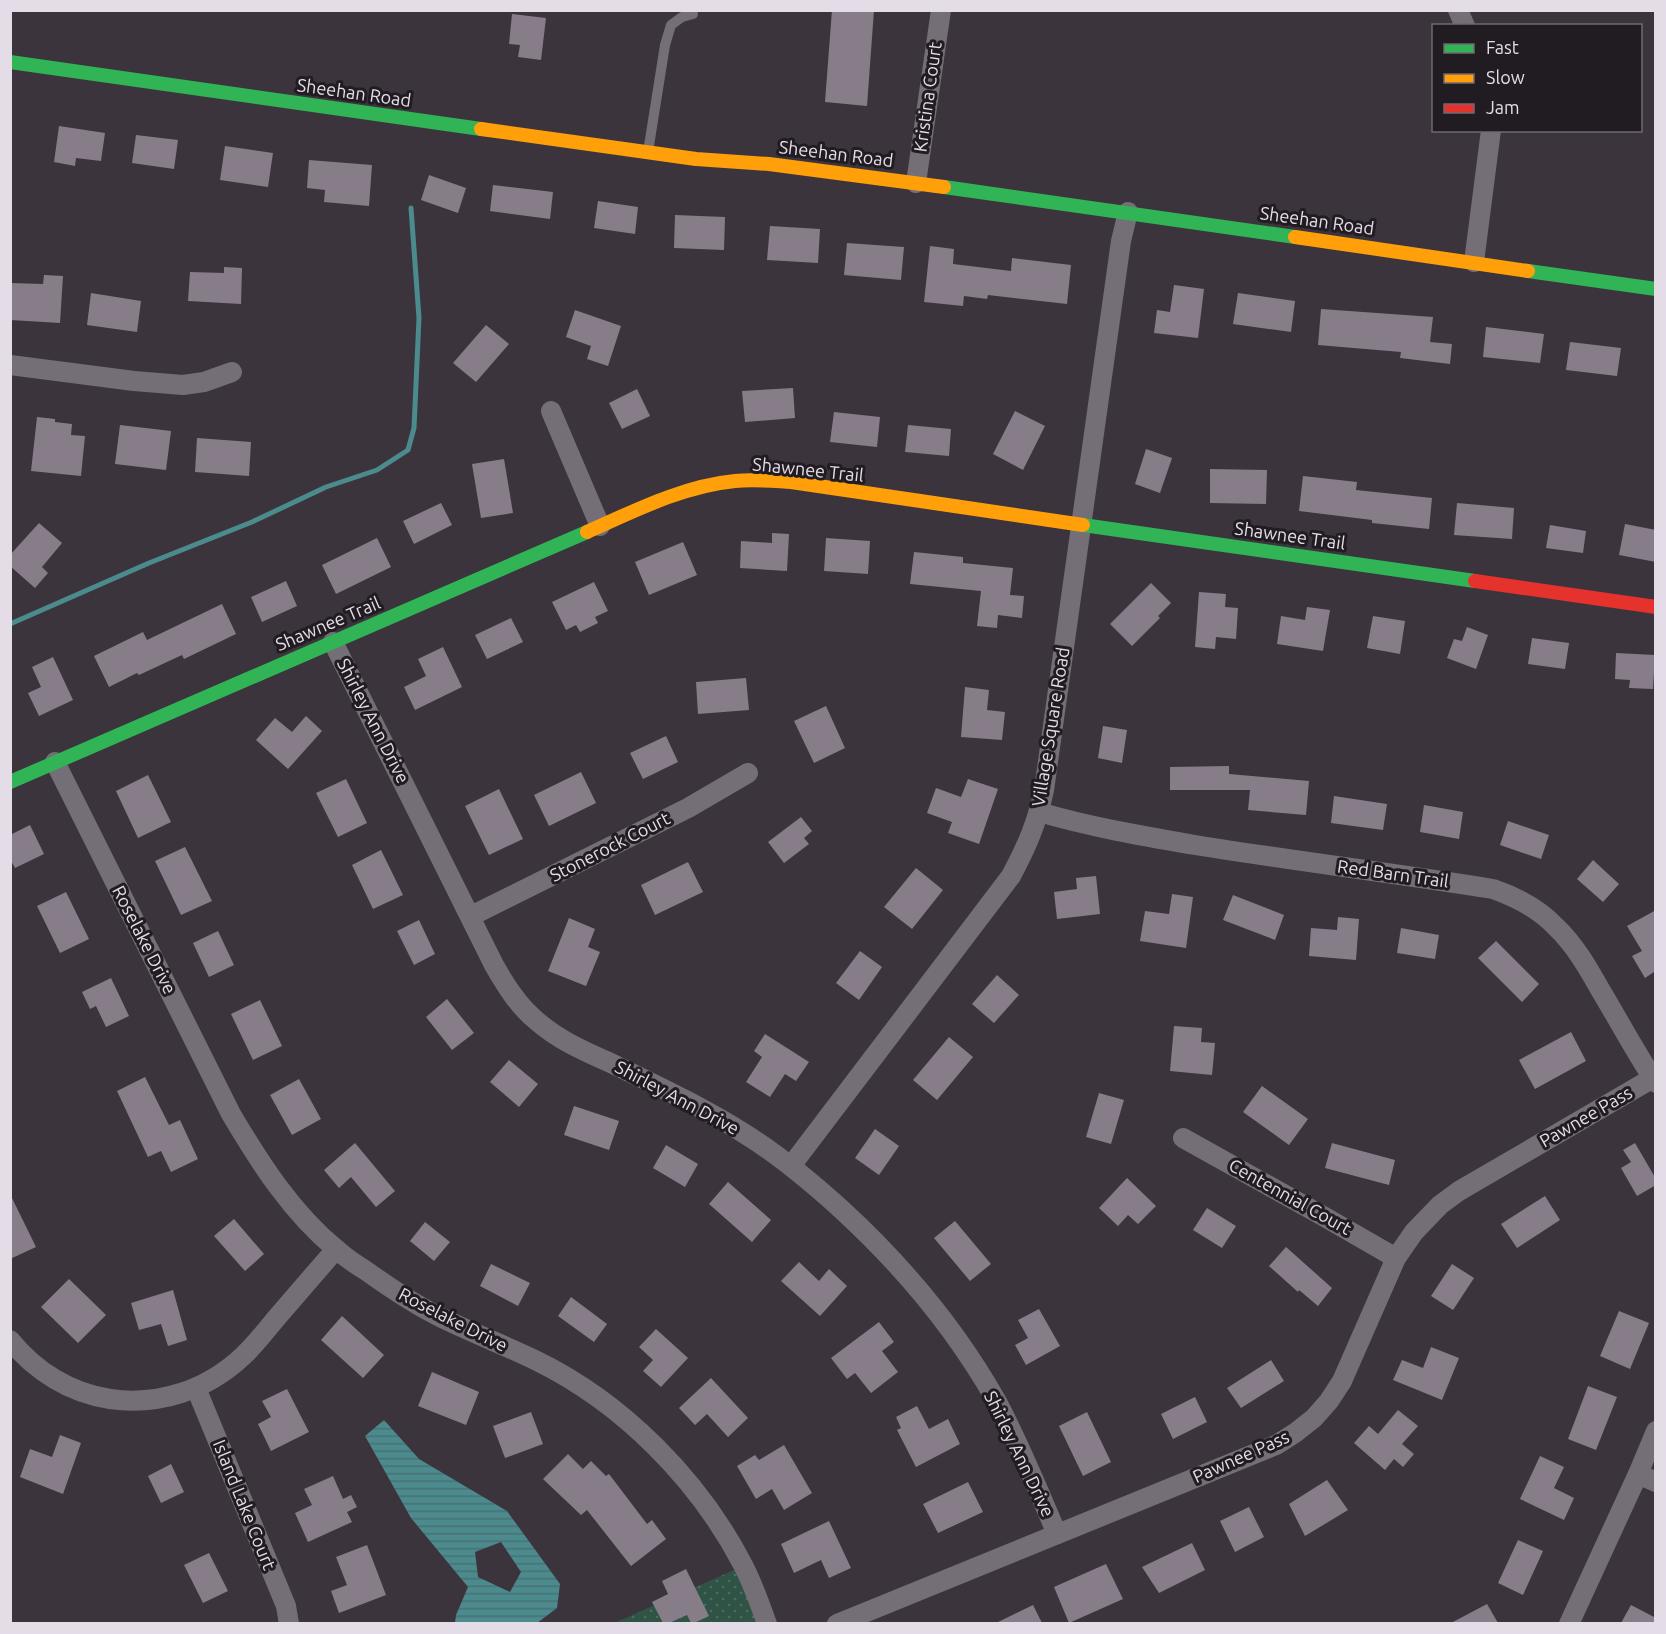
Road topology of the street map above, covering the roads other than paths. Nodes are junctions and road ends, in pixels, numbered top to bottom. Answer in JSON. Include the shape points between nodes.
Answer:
{"nodes":[{"id":1,"x":941,"y":10,"type":"edge"},
{"id":2,"x":1458,"y":10,"type":"edge"},
{"id":3,"x":693,"y":14,"type":"dead end"},
{"id":4,"x":1464,"y":24,"type":"edge"},
{"id":5,"x":10,"y":62,"type":"edge"},
{"id":6,"x":1491,"y":132,"type":"edge"},
{"id":7,"x":648,"y":152,"type":"junction"},
{"id":8,"x":916,"y":183,"type":"junction"},
{"id":9,"x":1128,"y":212,"type":"junction"},
{"id":10,"x":1474,"y":262,"type":"junction"},
{"id":11,"x":1656,"y":289,"type":"edge"},
{"id":12,"x":10,"y":365,"type":"edge"},
{"id":13,"x":232,"y":372,"type":"dead end"},
{"id":14,"x":551,"y":411,"type":"dead end"},
{"id":15,"x":1081,"y":525,"type":"junction"},
{"id":16,"x":600,"y":526,"type":"junction"},
{"id":17,"x":1656,"y":607,"type":"edge"},
{"id":18,"x":333,"y":642,"type":"junction"},
{"id":19,"x":55,"y":762,"type":"junction"},
{"id":20,"x":748,"y":773,"type":"dead end"},
{"id":21,"x":10,"y":782,"type":"edge"},
{"id":22,"x":1039,"y":812,"type":"junction"},
{"id":23,"x":471,"y":916,"type":"junction"},
{"id":24,"x":1654,"y":1080,"type":"edge"},
{"id":25,"x":1183,"y":1138,"type":"dead end"},
{"id":26,"x":790,"y":1166,"type":"junction"},
{"id":27,"x":336,"y":1249,"type":"junction"},
{"id":28,"x":1396,"y":1258,"type":"junction"},
{"id":29,"x":10,"y":1340,"type":"edge"},
{"id":30,"x":196,"y":1388,"type":"junction"},
{"id":31,"x":1656,"y":1431,"type":"edge"},
{"id":32,"x":1647,"y":1478,"type":"edge"},
{"id":33,"x":1057,"y":1534,"type":"junction"},
{"id":34,"x":289,"y":1623,"type":"edge"},
{"id":35,"x":767,"y":1623,"type":"edge"},
{"id":36,"x":837,"y":1623,"type":"edge"},
{"id":37,"x":1569,"y":1623,"type":"edge"}],
"edges":[{"from":1,"to":8,"type":"street","name":"Kristina Court"},
{"from":2,"to":4,"type":"street"},
{"from":3,"to":7,"type":"lane","via":[[670,26]]},
{"from":5,"to":7,"type":"street","name":"Sheehan Road"},
{"from":6,"to":10,"type":"street"},
{"from":7,"to":8,"type":"street","name":"Sheehan Road"},
{"from":8,"to":9,"type":"street","name":"Sheehan Road"},
{"from":9,"to":10,"type":"street","name":"Sheehan Road"},
{"from":9,"to":15,"type":"street","name":"Village Square Road"},
{"from":10,"to":11,"type":"street","name":"Sheehan Road"},
{"from":12,"to":13,"type":"street","via":[[183,385]]},
{"from":14,"to":16,"type":"street"},
{"from":15,"to":16,"type":"street","name":"Shawnee Trail","via":[[763,480],[688,490]]},
{"from":15,"to":17,"type":"street","name":"Shawnee Trail"},
{"from":15,"to":22,"type":"street","name":"Village Square Road"},
{"from":16,"to":18,"type":"street","name":"Shawnee Trail"},
{"from":18,"to":19,"type":"street","name":"Shawnee Trail"},
{"from":18,"to":23,"type":"street","name":"Shirley Ann Drive"},
{"from":19,"to":21,"type":"street","name":"Shawnee Trail"},
{"from":19,"to":27,"type":"street","name":"Roselake Drive","via":[[231,1114],[283,1193]]},
{"from":20,"to":23,"type":"street","name":"Stonerock Court","via":[[688,808]]},
{"from":22,"to":24,"type":"street","name":"Red Barn Trail","via":[[1140,836],[1501,892],[1542,915],[1574,947]]},
{"from":22,"to":26,"type":"street","name":"Village Square Road","via":[[1011,876]]},
{"from":23,"to":26,"type":"street","name":"Shirley Ann Drive","via":[[506,986],[537,1022],[563,1040],[688,1101]]},
{"from":24,"to":28,"type":"street","name":"Pawnee Pass","via":[[1459,1191],[1414,1232]]},
{"from":25,"to":28,"type":"street","name":"Centennial Court"},
{"from":26,"to":33,"type":"street","name":"Shirley Ann Drive","via":[[865,1231],[940,1315],[997,1402]]},
{"from":27,"to":30,"type":"street","via":[[242,1357]]},
{"from":27,"to":35,"type":"street","name":"Roselake Drive","via":[[440,1318],[539,1362],[573,1382],[641,1433],[693,1489],[727,1538]]},
{"from":28,"to":33,"type":"street","name":"Pawnee Pass","via":[[1342,1381],[1314,1418],[1276,1445]]},
{"from":29,"to":30,"type":"street","via":[[57,1381],[101,1398],[147,1401]]},
{"from":30,"to":34,"type":"street","name":"Island Lake Court","via":[[286,1606]]},
{"from":31,"to":32,"type":"street"},
{"from":32,"to":37,"type":"street"},
{"from":33,"to":36,"type":"street","name":"Pawnee Pass"}]}
